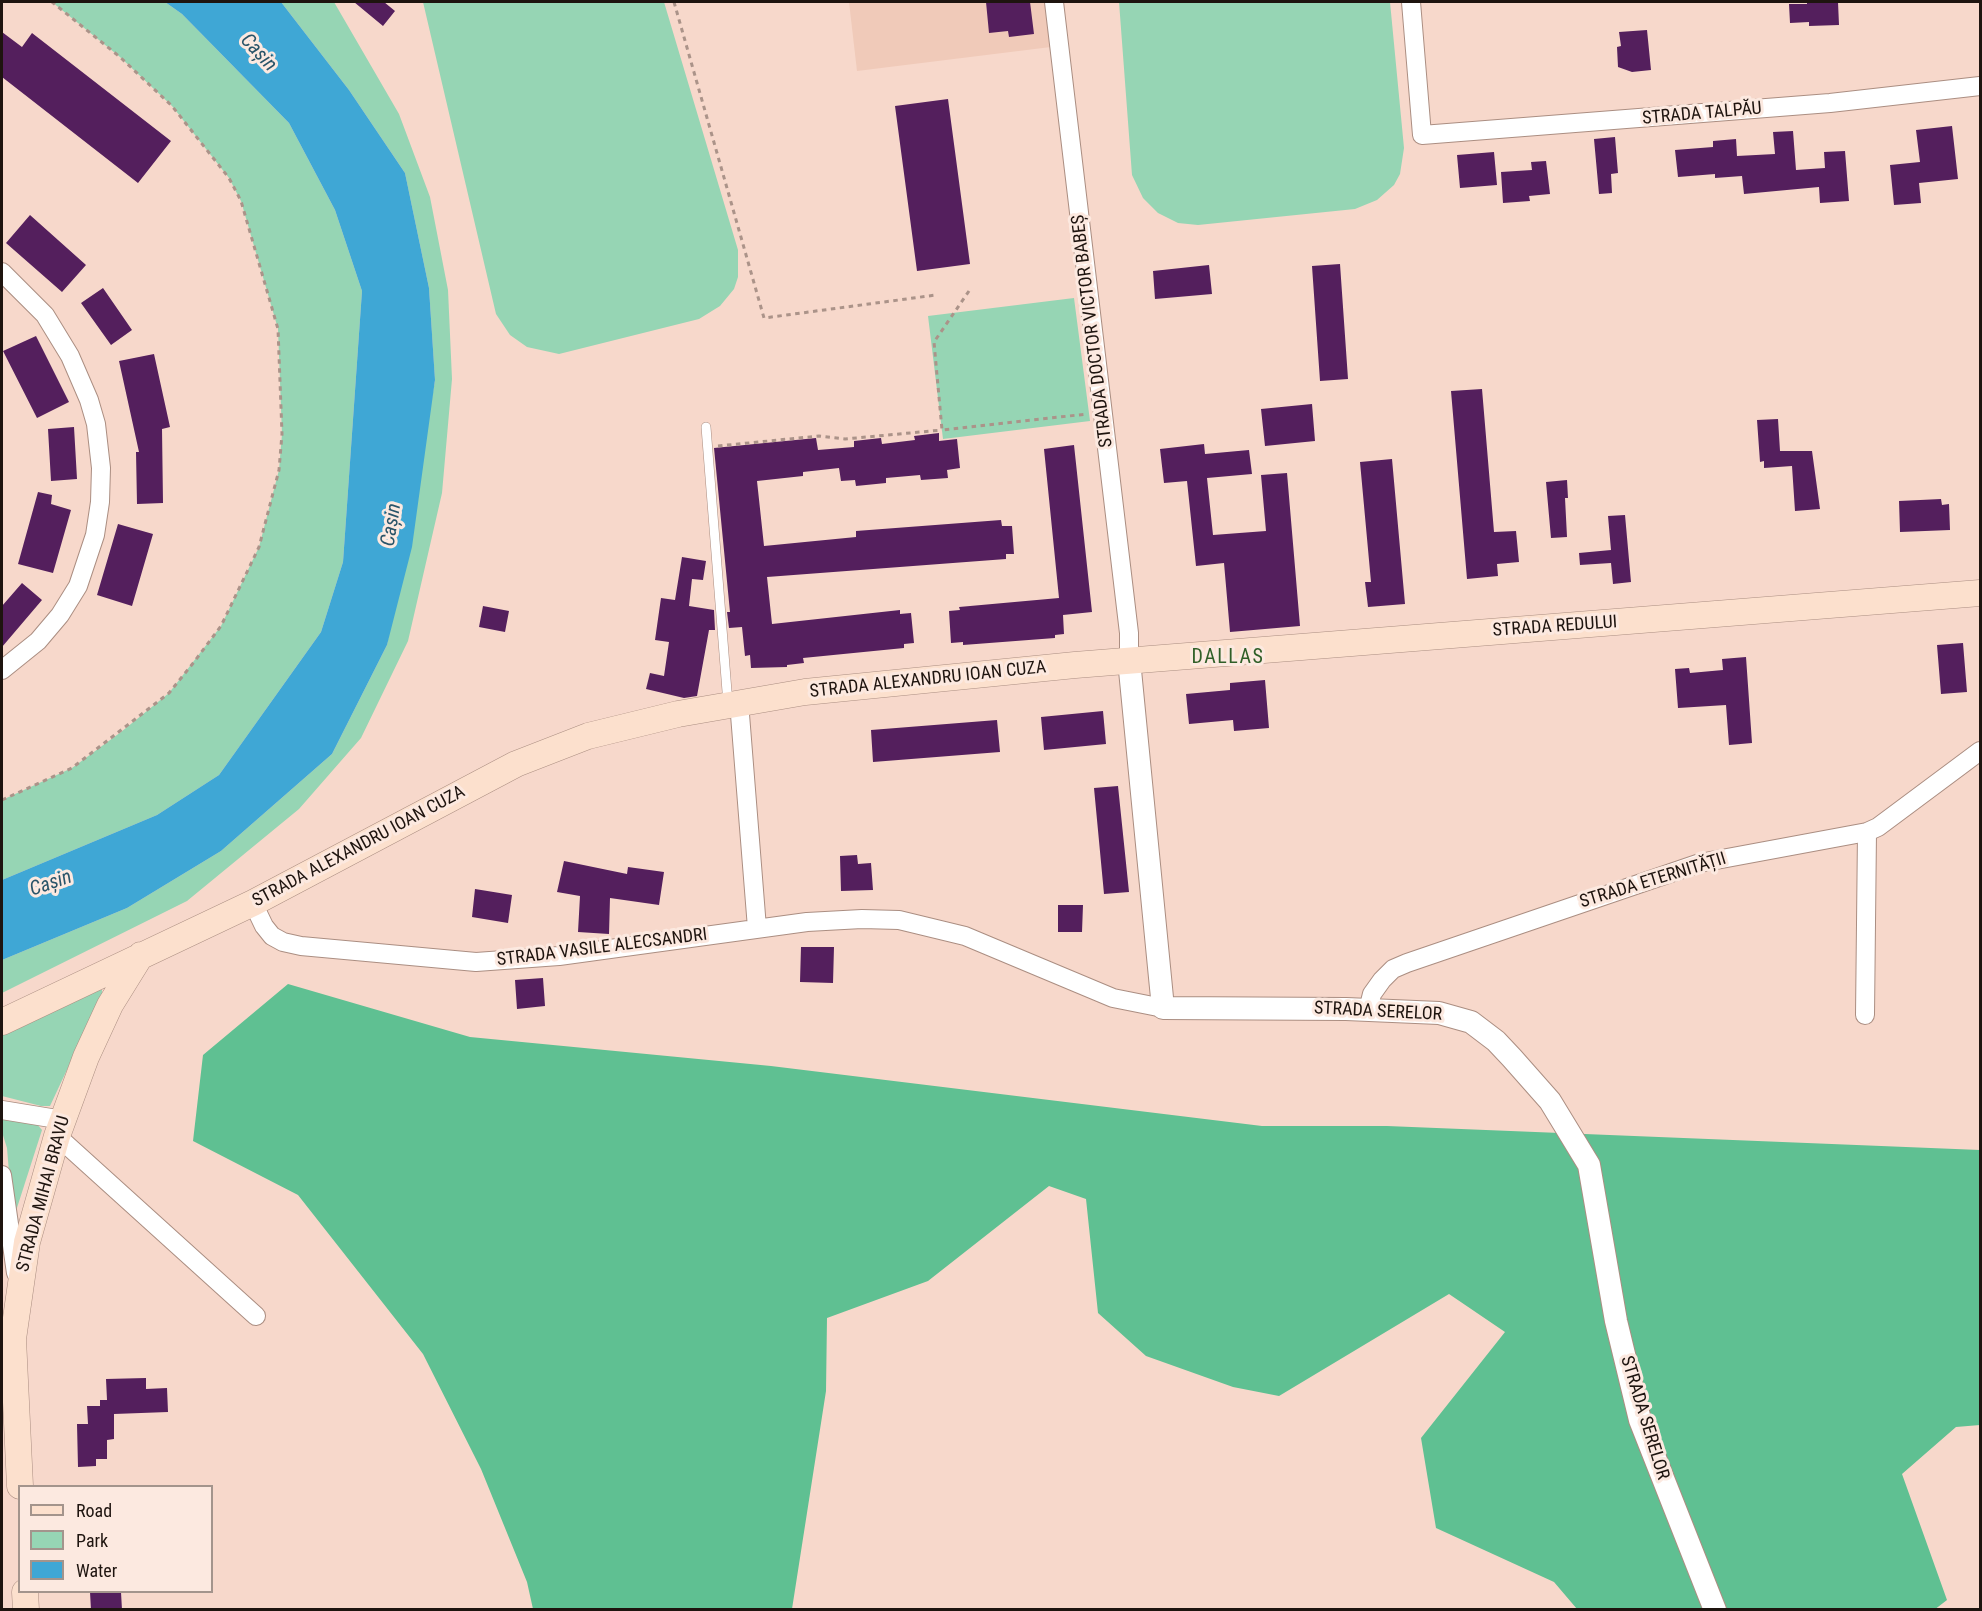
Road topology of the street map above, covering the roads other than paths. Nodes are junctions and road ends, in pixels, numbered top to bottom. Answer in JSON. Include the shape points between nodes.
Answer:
{"nodes":[{"id":1,"x":1054,"y":2,"type":"edge"},
{"id":2,"x":1411,"y":2,"type":"edge"},
{"id":3,"x":1980,"y":86,"type":"edge"},
{"id":4,"x":2,"y":272,"type":"edge"},
{"id":5,"x":706,"y":427,"type":"dead end"},
{"id":6,"x":1980,"y":593,"type":"edge"},
{"id":7,"x":1129,"y":660,"type":"junction"},
{"id":8,"x":2,"y":670,"type":"edge"},
{"id":9,"x":733,"y":703,"type":"junction"},
{"id":10,"x":1980,"y":751,"type":"edge"},
{"id":11,"x":1867,"y":832,"type":"junction"},
{"id":12,"x":253,"y":903,"type":"junction"},
{"id":13,"x":756,"y":928,"type":"junction"},
{"id":14,"x":141,"y":955,"type":"junction"},
{"id":15,"x":1164,"y":1008,"type":"junction"},
{"id":16,"x":1368,"y":1010,"type":"junction"},
{"id":17,"x":1865,"y":1015,"type":"dead end"},
{"id":18,"x":2,"y":1022,"type":"edge"},
{"id":19,"x":2,"y":1110,"type":"edge"},
{"id":20,"x":60,"y":1128,"type":"junction"},
{"id":21,"x":2,"y":1175,"type":"edge"},
{"id":22,"x":18,"y":1292,"type":"junction"},
{"id":23,"x":256,"y":1316,"type":"dead end"},
{"id":24,"x":10,"y":1447,"type":"edge"},
{"id":25,"x":20,"y":1485,"type":"edge"},
{"id":26,"x":25,"y":1593,"type":"edge"},
{"id":27,"x":26,"y":1610,"type":"edge"},
{"id":28,"x":1715,"y":1610,"type":"edge"}],
"edges":[{"from":1,"to":7,"type":"street","name":"STRADA DOCTOR VICTOR BABEȘ","via":[[1129,633]]},
{"from":2,"to":3,"type":"street","name":"STRADA TALPĂU","via":[[1422,135],[1830,103]]},
{"from":4,"to":8,"type":"street","via":[[45,315],[70,356],[89,400],[96,424],[100,502],[95,536],[78,586],[38,641]]},
{"from":5,"to":9,"type":"lane"},
{"from":6,"to":7,"type":"main road","name":"STRADA REDULUI"},
{"from":7,"to":9,"type":"main road","name":"STRADA ALEXANDRU IOAN CUZA","via":[[825,689]]},
{"from":7,"to":15,"type":"street"},
{"from":9,"to":12,"type":"main road","name":"STRADA ALEXANDRU IOAN CUZA","via":[[588,736],[527,760]]},
{"from":9,"to":13,"type":"street"},
{"from":10,"to":11,"type":"street","name":"STRADA ETERNITĂȚII"},
{"from":11,"to":16,"type":"street","name":"STRADA ETERNITĂȚII","via":[[1700,863],[1407,963],[1382,980],[1372,994]]},
{"from":11,"to":17,"type":"street"},
{"from":12,"to":13,"type":"street","name":"STRADA VASILE ALECSANDRI","via":[[264,926],[283,942],[476,962],[559,956]]},
{"from":12,"to":14,"type":"main road","name":"STRADA ALEXANDRU IOAN CUZA"},
{"from":13,"to":15,"type":"street","name":"STRADA VASILE ALECSANDRI","via":[[840,919],[921,924],[965,936],[1113,998]]},
{"from":14,"to":18,"type":"main road","name":"STRADA ALEXANDRU IOAN CUZA"},
{"from":14,"to":20,"type":"main road","name":"STRADA MIHAI BRAVU","via":[[110,1005]]},
{"from":15,"to":16,"type":"street","name":"STRADA SERELOR"},
{"from":16,"to":28,"type":"street","name":"STRADA SERELOR","via":[[1439,1013],[1456,1016],[1483,1030],[1550,1101],[1582,1150],[1593,1180],[1616,1321],[1640,1420]]},
{"from":19,"to":20,"type":"street"},
{"from":20,"to":22,"type":"main road","name":"STRADA MIHAI BRAVU","via":[[35,1212]]},
{"from":20,"to":23,"type":"street"},
{"from":21,"to":22,"type":"street"},
{"from":22,"to":24,"type":"main road","name":"STRADA MIHAI BRAVU"},
{"from":24,"to":25,"type":"main road","name":"STRADA MIHAI BRAVU"},
{"from":26,"to":27,"type":"main road"}]}
